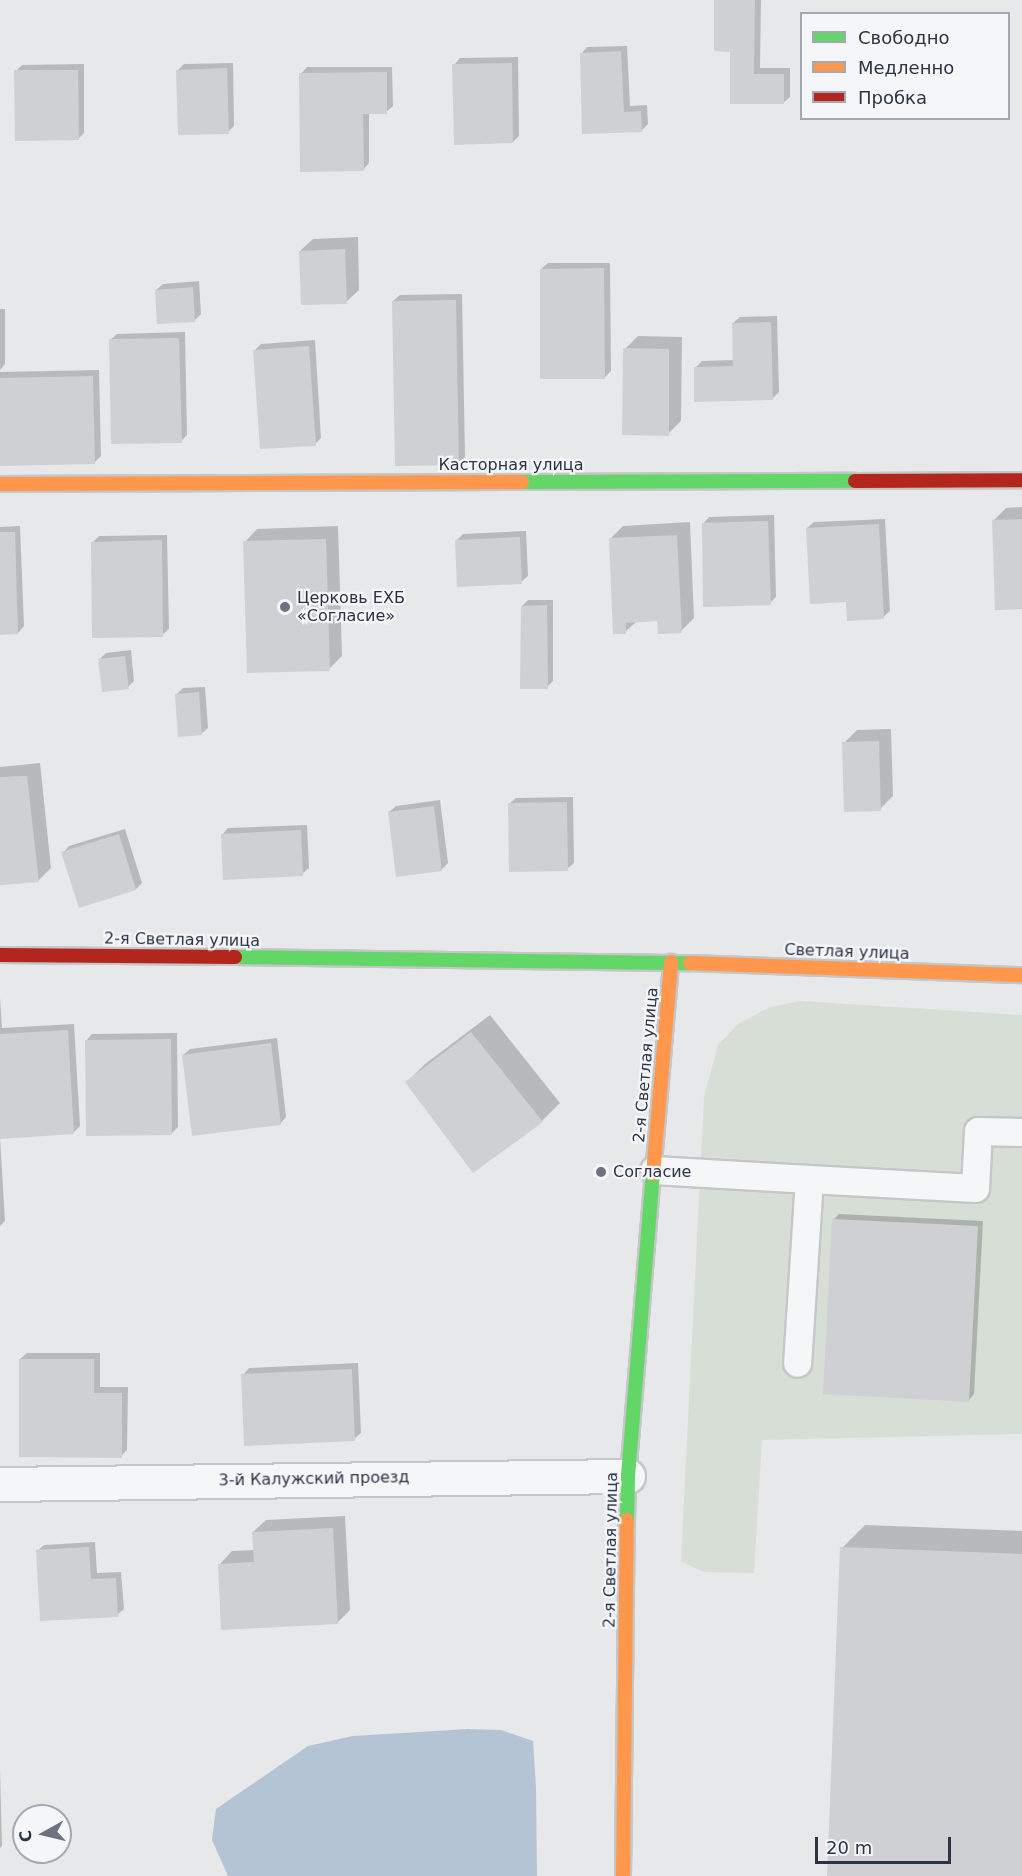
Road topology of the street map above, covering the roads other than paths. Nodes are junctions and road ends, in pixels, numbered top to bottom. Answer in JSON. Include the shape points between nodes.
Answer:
{"nodes":[{"id":1,"x":1022,"y":480,"type":"edge"},
{"id":2,"x":0,"y":484,"type":"edge"},
{"id":3,"x":0,"y":955,"type":"edge"},
{"id":4,"x":671,"y":962,"type":"junction"},
{"id":5,"x":1022,"y":975,"type":"edge"},
{"id":6,"x":1022,"y":1132,"type":"edge"},
{"id":7,"x":654,"y":1170,"type":"junction"},
{"id":8,"x":809,"y":1179,"type":"junction"},
{"id":9,"x":797,"y":1363,"type":"dead end"},
{"id":10,"x":628,"y":1476,"type":"junction"},
{"id":11,"x":0,"y":1484,"type":"edge"},
{"id":12,"x":623,"y":1876,"type":"edge"}],
"edges":[{"from":1,"to":2,"type":"street","name":"Касторная улица"},
{"from":3,"to":4,"type":"street","name":"2-я Светлая улица"},
{"from":4,"to":5,"type":"street","name":"Светлая улица"},
{"from":4,"to":7,"type":"street","name":"2-я Светлая улица"},
{"from":6,"to":8,"type":"lane","via":[[978,1131],[975,1188]]},
{"from":7,"to":8,"type":"lane"},
{"from":7,"to":10,"type":"street","name":"2-я Светлая улица"},
{"from":8,"to":9,"type":"lane"},
{"from":10,"to":11,"type":"street","name":"3-й Калужский проезд"},
{"from":10,"to":12,"type":"street","name":"2-я Светлая улица"}]}
